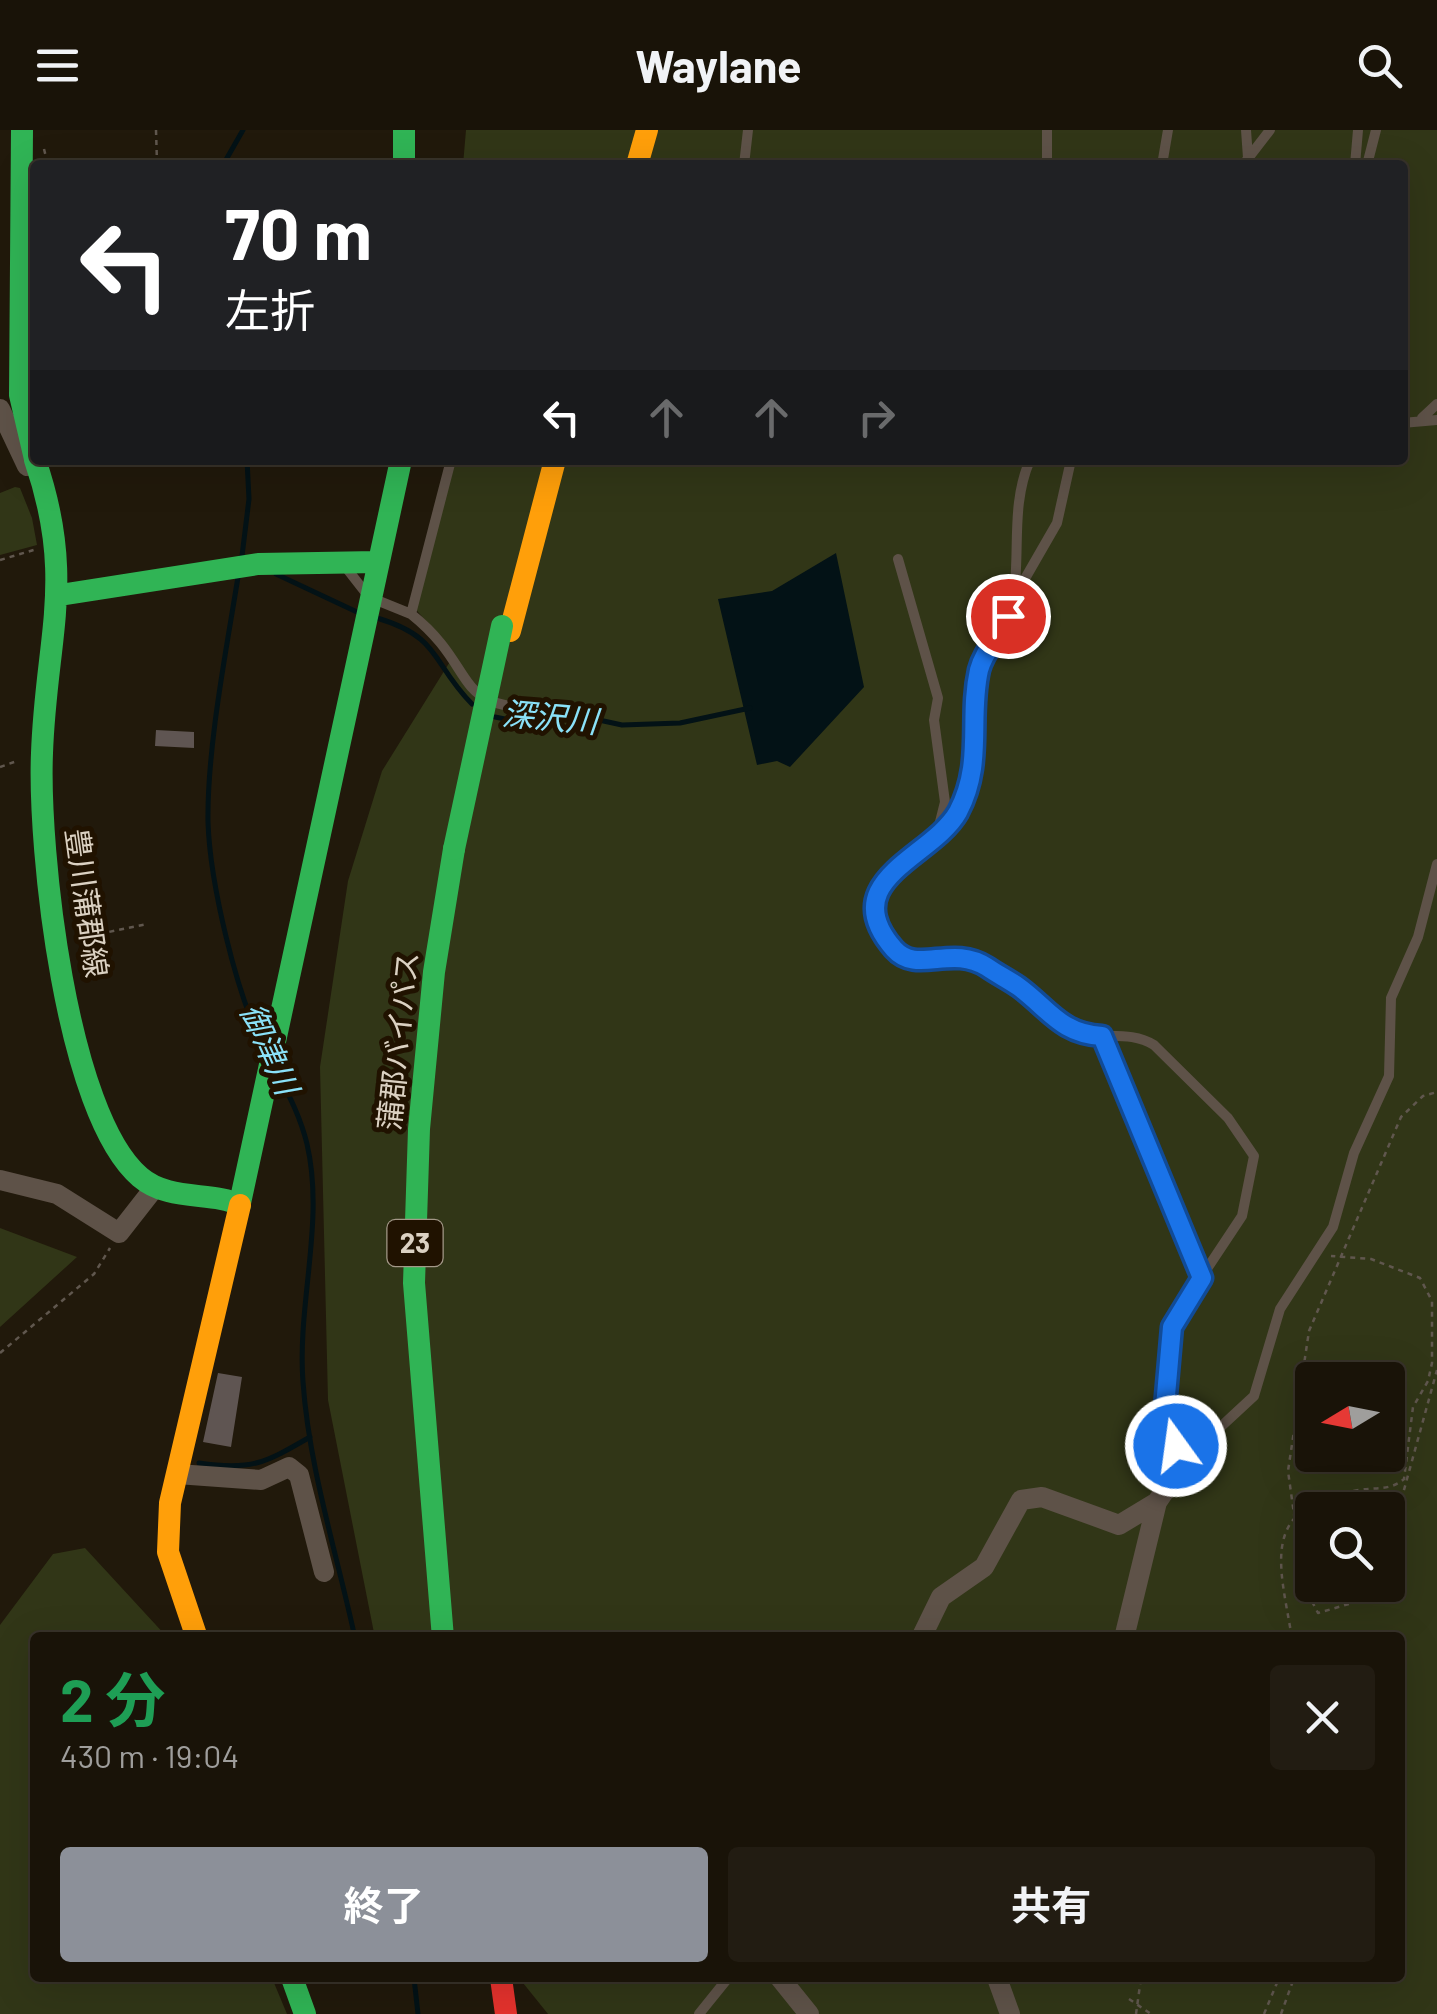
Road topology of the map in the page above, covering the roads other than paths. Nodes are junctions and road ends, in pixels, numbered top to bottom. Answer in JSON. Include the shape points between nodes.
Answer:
{"nodes":[{"id":1,"x":22,"y":130,"type":"edge"},
{"id":2,"x":404,"y":130,"type":"edge"},
{"id":3,"x":623,"y":130,"type":"edge"},
{"id":4,"x":636,"y":130,"type":"edge"},
{"id":5,"x":647,"y":130,"type":"edge"},
{"id":6,"x":748,"y":130,"type":"edge"},
{"id":7,"x":1047,"y":130,"type":"edge"},
{"id":8,"x":1168,"y":130,"type":"edge"},
{"id":9,"x":1246,"y":130,"type":"edge"},
{"id":10,"x":1270,"y":130,"type":"edge"},
{"id":11,"x":1358,"y":130,"type":"edge"},
{"id":12,"x":1376,"y":130,"type":"edge"},
{"id":13,"x":404,"y":160,"type":"edge"},
{"id":14,"x":619,"y":160,"type":"edge"},
{"id":15,"x":633,"y":160,"type":"edge"},
{"id":16,"x":635,"y":160,"type":"edge"},
{"id":17,"x":745,"y":160,"type":"edge"},
{"id":18,"x":1047,"y":160,"type":"edge"},
{"id":19,"x":1163,"y":160,"type":"edge"},
{"id":20,"x":1246,"y":160,"type":"edge"},
{"id":21,"x":1248,"y":160,"type":"edge"},
{"id":22,"x":1355,"y":160,"type":"edge"},
{"id":23,"x":1368,"y":160,"type":"edge"},
{"id":24,"x":1437,"y":404,"type":"edge"},
{"id":25,"x":0,"y":409,"type":"edge"},
{"id":26,"x":1422,"y":418,"type":"junction"},
{"id":27,"x":1437,"y":420,"type":"edge"},
{"id":28,"x":1408,"y":422,"type":"edge"},
{"id":29,"x":30,"y":438,"type":"edge"},
{"id":30,"x":37,"y":465,"type":"edge"},
{"id":31,"x":400,"y":465,"type":"edge"},
{"id":32,"x":450,"y":465,"type":"edge"},
{"id":33,"x":544,"y":465,"type":"edge"},
{"id":34,"x":554,"y":465,"type":"edge"},
{"id":35,"x":1029,"y":465,"type":"edge"},
{"id":36,"x":1070,"y":465,"type":"edge"},
{"id":37,"x":52,"y":502,"type":"junction"},
{"id":38,"x":342,"y":560,"type":"junction"},
{"id":39,"x":898,"y":560,"type":"dead end"},
{"id":40,"x":376,"y":562,"type":"dead end"},
{"id":41,"x":60,"y":595,"type":"junction"},
{"id":42,"x":1013,"y":600,"type":"junction"},
{"id":43,"x":412,"y":614,"type":"junction"},
{"id":44,"x":506,"y":628,"type":"junction"},
{"id":45,"x":568,"y":708,"type":"dead end"},
{"id":46,"x":935,"y":838,"type":"junction"},
{"id":47,"x":458,"y":850,"type":"junction"},
{"id":48,"x":1437,"y":864,"type":"edge"},
{"id":49,"x":1102,"y":1036,"type":"junction"},
{"id":50,"x":0,"y":1180,"type":"edge"},
{"id":51,"x":154,"y":1186,"type":"junction"},
{"id":52,"x":240,"y":1203,"type":"junction"},
{"id":53,"x":1202,"y":1278,"type":"junction"},
{"id":54,"x":1187,"y":1458,"type":"junction"},
{"id":55,"x":177,"y":1474,"type":"junction"},
{"id":56,"x":1157,"y":1502,"type":"junction"},
{"id":57,"x":324,"y":1572,"type":"dead end"},
{"id":58,"x":195,"y":1632,"type":"edge"},
{"id":59,"x":443,"y":1632,"type":"edge"},
{"id":60,"x":451,"y":1632,"type":"edge"},
{"id":61,"x":924,"y":1632,"type":"edge"},
{"id":62,"x":1126,"y":1632,"type":"edge"},
{"id":63,"x":293,"y":1982,"type":"edge"},
{"id":64,"x":494,"y":1982,"type":"edge"},
{"id":65,"x":502,"y":1982,"type":"edge"},
{"id":66,"x":721,"y":1982,"type":"edge"},
{"id":67,"x":782,"y":1982,"type":"edge"},
{"id":68,"x":999,"y":1982,"type":"edge"},
{"id":69,"x":305,"y":2014,"type":"edge"},
{"id":70,"x":498,"y":2014,"type":"edge"},
{"id":71,"x":506,"y":2014,"type":"edge"},
{"id":72,"x":699,"y":2014,"type":"edge"},
{"id":73,"x":810,"y":2014,"type":"edge"},
{"id":74,"x":1010,"y":2014,"type":"edge"}],
"edges":[{"from":1,"to":29,"type":"main road","name":"豊川蒲郡線","via":[[20,395]]},
{"from":2,"to":13,"type":"main road"},
{"from":3,"to":14,"type":"main road"},
{"from":4,"to":15,"type":"main road"},
{"from":5,"to":16,"type":"main road"},
{"from":6,"to":17,"type":"lane"},
{"from":7,"to":18,"type":"lane"},
{"from":8,"to":19,"type":"lane"},
{"from":9,"to":20,"type":"lane"},
{"from":10,"to":21,"type":"lane"},
{"from":11,"to":22,"type":"lane"},
{"from":12,"to":23,"type":"lane"},
{"from":24,"to":26,"type":"lane"},
{"from":25,"to":37,"type":"street","via":[[38,492]]},
{"from":26,"to":27,"type":"lane"},
{"from":26,"to":28,"type":"lane"},
{"from":30,"to":37,"type":"main road","name":"豊川蒲郡線"},
{"from":31,"to":52,"type":"main road"},
{"from":32,"to":43,"type":"lane"},
{"from":33,"to":44,"type":"main road","name":"蒲郡バイパス","number":"23"},
{"from":34,"to":44,"type":"main road","name":"蒲郡バイパス","number":"23"},
{"from":35,"to":42,"type":"lane","via":[[1015,522]]},
{"from":36,"to":42,"type":"lane","via":[[1053,531]]},
{"from":37,"to":41,"type":"main road","name":"豊川蒲郡線","via":[[62,558]]},
{"from":38,"to":40,"type":"main road"},
{"from":38,"to":41,"type":"main road","via":[[214,570]]},
{"from":38,"to":43,"type":"lane","via":[[346,574],[369,597]]},
{"from":39,"to":46,"type":"lane","via":[[938,698],[934,720],[946,802]]},
{"from":41,"to":51,"type":"main road","name":"豊川蒲郡線","via":[[42,784],[59,942],[98,1117],[122,1160]]},
{"from":42,"to":46,"type":"lane","via":[[980,667],[967,792]]},
{"from":43,"to":45,"type":"lane","via":[[486,700],[524,710]]},
{"from":44,"to":47,"type":"main road","name":"蒲郡バイパス","number":"23"},
{"from":46,"to":49,"type":"lane","via":[[878,891],[880,922],[895,950],[913,961],[968,957],[1019,988],[1065,1028]]},
{"from":47,"to":59,"type":"main road","name":"蒲郡バイパス","number":"23","via":[[434,972],[414,1282]]},
{"from":47,"to":60,"type":"main road","name":"蒲郡バイパス","number":"23","via":[[425,1234],[438,1516]]},
{"from":48,"to":54,"type":"lane","via":[[1418,937],[1391,998],[1386,1088],[1354,1153],[1333,1226],[1280,1309],[1254,1396]]},
{"from":49,"to":53,"type":"lane"},
{"from":49,"to":53,"type":"lane","via":[[1140,1037],[1154,1045],[1236,1127],[1254,1156],[1242,1216]]},
{"from":50,"to":51,"type":"street","via":[[58,1194],[119,1233]]},
{"from":51,"to":52,"type":"main road","name":"豊川蒲郡線"},
{"from":52,"to":55,"type":"main road"},
{"from":53,"to":54,"type":"lane","via":[[1174,1320],[1165,1396],[1166,1426]]},
{"from":54,"to":56,"type":"street"},
{"from":55,"to":57,"type":"street","via":[[261,1480],[289,1467],[299,1475]]},
{"from":55,"to":58,"type":"main road","via":[[168,1552]]},
{"from":56,"to":61,"type":"street","via":[[1119,1525],[1027,1496],[984,1567],[941,1597]]},
{"from":56,"to":62,"type":"street"},
{"from":63,"to":69,"type":"main road"},
{"from":64,"to":70,"type":"main road"},
{"from":65,"to":71,"type":"main road"},
{"from":66,"to":72,"type":"lane"},
{"from":67,"to":73,"type":"street"},
{"from":68,"to":74,"type":"street"}]}
